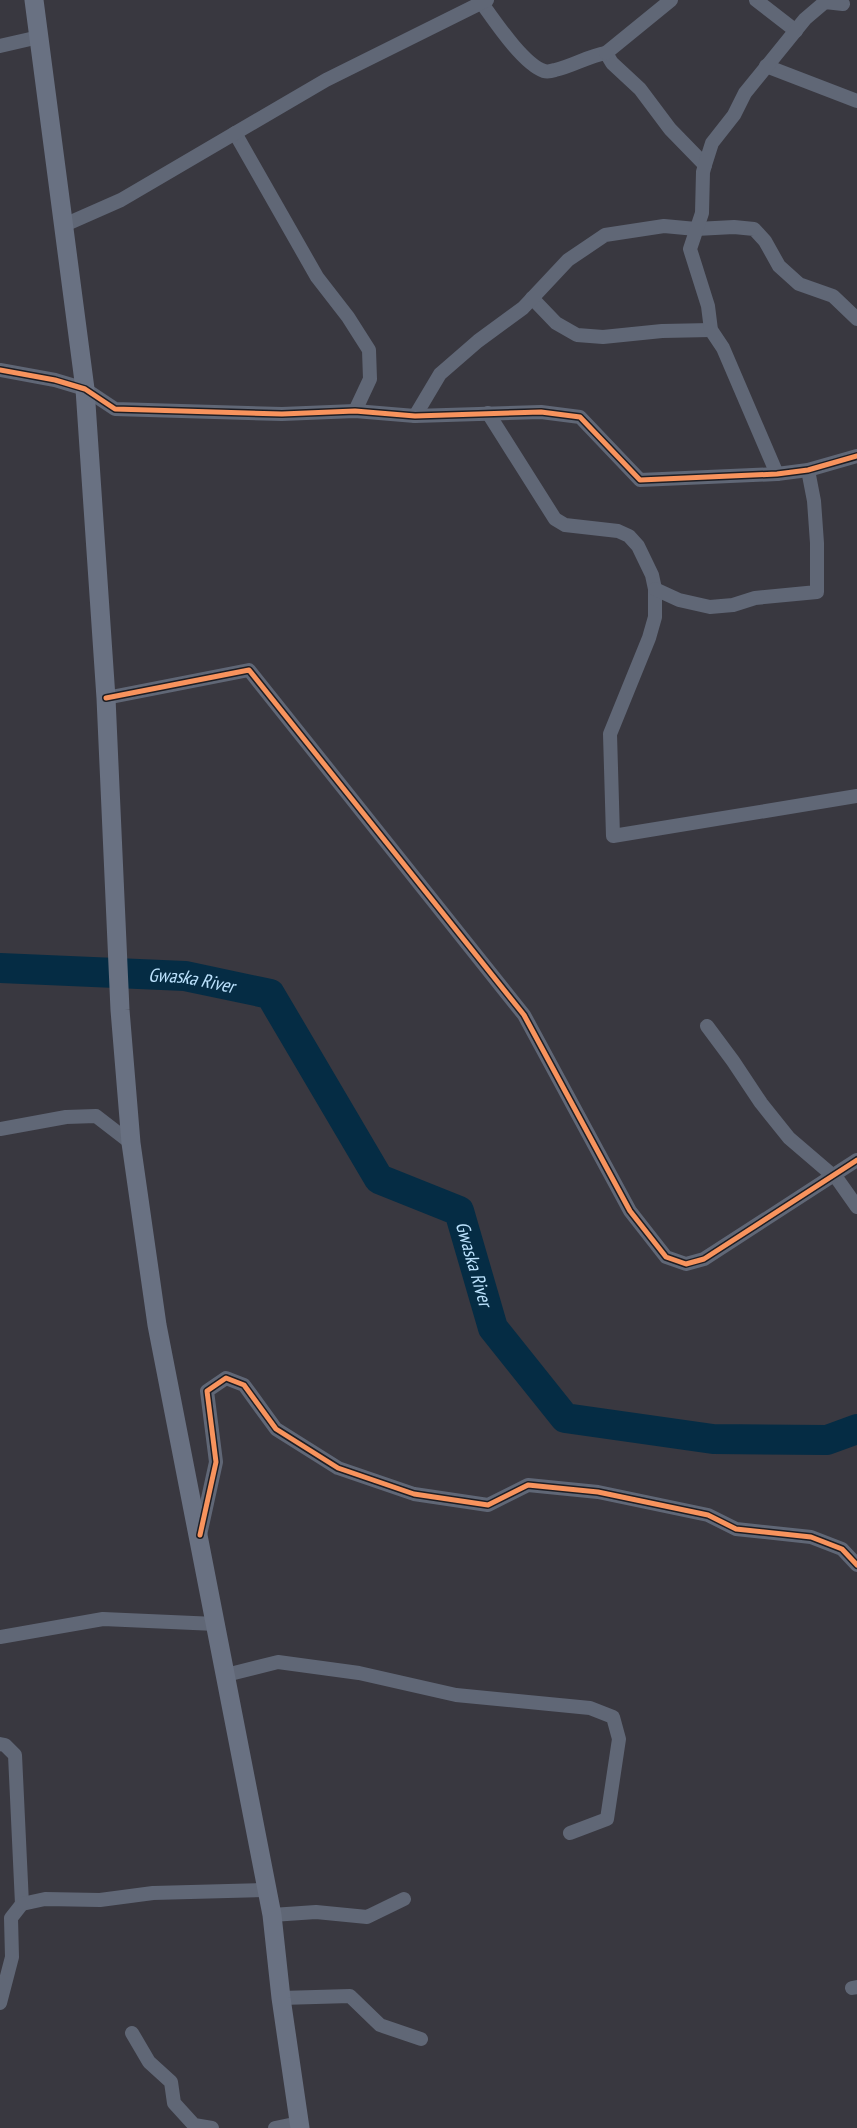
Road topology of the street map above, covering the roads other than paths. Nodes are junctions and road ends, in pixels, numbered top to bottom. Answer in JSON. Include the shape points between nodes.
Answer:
{"nodes":[{"id":1,"x":34,"y":0,"type":"edge"},
{"id":2,"x":671,"y":0,"type":"edge"},
{"id":3,"x":756,"y":0,"type":"edge"},
{"id":4,"x":484,"y":1,"type":"edge"},
{"id":5,"x":843,"y":4,"type":"dead end"},
{"id":6,"x":796,"y":30,"type":"junction"},
{"id":7,"x":39,"y":37,"type":"junction"},
{"id":8,"x":0,"y":46,"type":"edge"},
{"id":9,"x":606,"y":53,"type":"junction"},
{"id":10,"x":766,"y":66,"type":"junction"},
{"id":11,"x":857,"y":100,"type":"edge"},
{"id":12,"x":236,"y":133,"type":"junction"},
{"id":13,"x":705,"y":164,"type":"junction"},
{"id":14,"x":62,"y":226,"type":"junction"},
{"id":15,"x":696,"y":229,"type":"junction"},
{"id":16,"x":532,"y":298,"type":"junction"},
{"id":17,"x":857,"y":319,"type":"edge"},
{"id":18,"x":711,"y":330,"type":"junction"},
{"id":19,"x":0,"y":370,"type":"edge"},
{"id":20,"x":85,"y":389,"type":"junction"},
{"id":21,"x":355,"y":411,"type":"junction"},
{"id":22,"x":488,"y":413,"type":"junction"},
{"id":23,"x":415,"y":416,"type":"junction"},
{"id":24,"x":857,"y":456,"type":"edge"},
{"id":25,"x":808,"y":470,"type":"junction"},
{"id":26,"x":777,"y":474,"type":"junction"},
{"id":27,"x":655,"y":589,"type":"junction"},
{"id":28,"x":106,"y":698,"type":"junction"},
{"id":29,"x":857,"y":796,"type":"edge"},
{"id":30,"x":707,"y":1026,"type":"dead end"},
{"id":31,"x":0,"y":1129,"type":"edge"},
{"id":32,"x":130,"y":1144,"type":"junction"},
{"id":33,"x":857,"y":1160,"type":"edge"},
{"id":34,"x":831,"y":1176,"type":"junction"},
{"id":35,"x":857,"y":1207,"type":"edge"},
{"id":36,"x":200,"y":1536,"type":"junction"},
{"id":37,"x":857,"y":1565,"type":"edge"},
{"id":38,"x":216,"y":1624,"type":"junction"},
{"id":39,"x":0,"y":1637,"type":"edge"},
{"id":40,"x":226,"y":1675,"type":"junction"},
{"id":41,"x":0,"y":1744,"type":"edge"},
{"id":42,"x":570,"y":1833,"type":"dead end"},
{"id":43,"x":267,"y":1890,"type":"junction"},
{"id":44,"x":404,"y":1899,"type":"dead end"},
{"id":45,"x":22,"y":1904,"type":"junction"},
{"id":46,"x":272,"y":1915,"type":"junction"},
{"id":47,"x":281,"y":1998,"type":"junction"},
{"id":48,"x":0,"y":2003,"type":"edge"},
{"id":49,"x":132,"y":2033,"type":"dead end"},
{"id":50,"x":421,"y":2039,"type":"dead end"},
{"id":51,"x":300,"y":2125,"type":"edge"},
{"id":52,"x":212,"y":2128,"type":"edge"},
{"id":53,"x":275,"y":2128,"type":"edge"}],
"edges":[{"from":1,"to":7,"type":"main road"},
{"from":2,"to":9,"type":"street"},
{"from":3,"to":6,"type":"street"},
{"from":4,"to":9,"type":"street","via":[[504,36],[534,65],[545,71]]},
{"from":4,"to":12,"type":"street","via":[[326,80]]},
{"from":5,"to":6,"type":"street","via":[[825,2]]},
{"from":6,"to":10,"type":"street"},
{"from":7,"to":8,"type":"street"},
{"from":7,"to":14,"type":"main road"},
{"from":9,"to":13,"type":"street","via":[[612,63],[640,89],[670,129]]},
{"from":10,"to":11,"type":"street"},
{"from":10,"to":13,"type":"street","via":[[712,143]]},
{"from":12,"to":14,"type":"street","via":[[121,200]]},
{"from":12,"to":21,"type":"street","via":[[317,277],[370,350],[370,379]]},
{"from":13,"to":15,"type":"street","via":[[702,213]]},
{"from":14,"to":20,"type":"main road"},
{"from":15,"to":16,"type":"street","via":[[664,226],[605,236],[568,260]]},
{"from":15,"to":17,"type":"street","via":[[754,229],[780,266],[799,284],[833,296]]},
{"from":15,"to":18,"type":"street","via":[[690,250],[708,306]]},
{"from":16,"to":18,"type":"street","via":[[556,322],[577,335],[603,337]]},
{"from":16,"to":23,"type":"street","via":[[524,308],[440,374]]},
{"from":18,"to":26,"type":"street","via":[[723,348]]},
{"from":19,"to":20,"type":"street"},
{"from":20,"to":21,"type":"street","via":[[115,409],[282,414]]},
{"from":20,"to":28,"type":"main road"},
{"from":21,"to":23,"type":"street"},
{"from":22,"to":23,"type":"street"},
{"from":22,"to":26,"type":"street","via":[[541,412],[580,417],[640,480]]},
{"from":22,"to":27,"type":"street","via":[[555,520],[565,525],[618,531],[629,536],[638,546]]},
{"from":24,"to":25,"type":"street"},
{"from":25,"to":26,"type":"street"},
{"from":25,"to":27,"type":"street","via":[[814,501],[817,592],[755,598],[733,605],[710,607],[679,600]]},
{"from":27,"to":29,"type":"street","via":[[655,617],[649,638],[610,734],[613,836]]},
{"from":28,"to":32,"type":"main road","via":[[120,1010]]},
{"from":28,"to":34,"type":"street","via":[[249,670],[524,1015],[630,1211],[666,1257],[686,1264],[704,1259]]},
{"from":30,"to":34,"type":"street","via":[[761,1104],[789,1138]]},
{"from":31,"to":32,"type":"street","via":[[66,1117],[96,1116]]},
{"from":32,"to":36,"type":"main road","via":[[157,1325]]},
{"from":33,"to":34,"type":"street"},
{"from":34,"to":35,"type":"street","via":[[838,1180]]},
{"from":36,"to":37,"type":"street","via":[[216,1462],[207,1391],[226,1378],[244,1385],[276,1429],[338,1468],[414,1494],[488,1505],[528,1485],[598,1492],[708,1515],[736,1529],[811,1537],[842,1549]]},
{"from":36,"to":38,"type":"main road"},
{"from":38,"to":39,"type":"street","via":[[104,1619]]},
{"from":38,"to":40,"type":"main road"},
{"from":40,"to":42,"type":"street","via":[[278,1662],[359,1673],[456,1695],[590,1708],[613,1717],[619,1739],[607,1819]]},
{"from":40,"to":43,"type":"main road"},
{"from":41,"to":45,"type":"street","via":[[15,1755]]},
{"from":43,"to":45,"type":"street","via":[[153,1893],[100,1900],[46,1899]]},
{"from":43,"to":46,"type":"main road"},
{"from":44,"to":46,"type":"street","via":[[367,1917],[316,1912]]},
{"from":45,"to":48,"type":"street","via":[[11,1918],[12,1957]]},
{"from":46,"to":47,"type":"main road"},
{"from":47,"to":50,"type":"street","via":[[350,1996],[380,2025]]},
{"from":47,"to":51,"type":"main road"},
{"from":49,"to":52,"type":"street","via":[[149,2062],[171,2082],[174,2103],[194,2125]]},
{"from":51,"to":53,"type":"street"}]}
